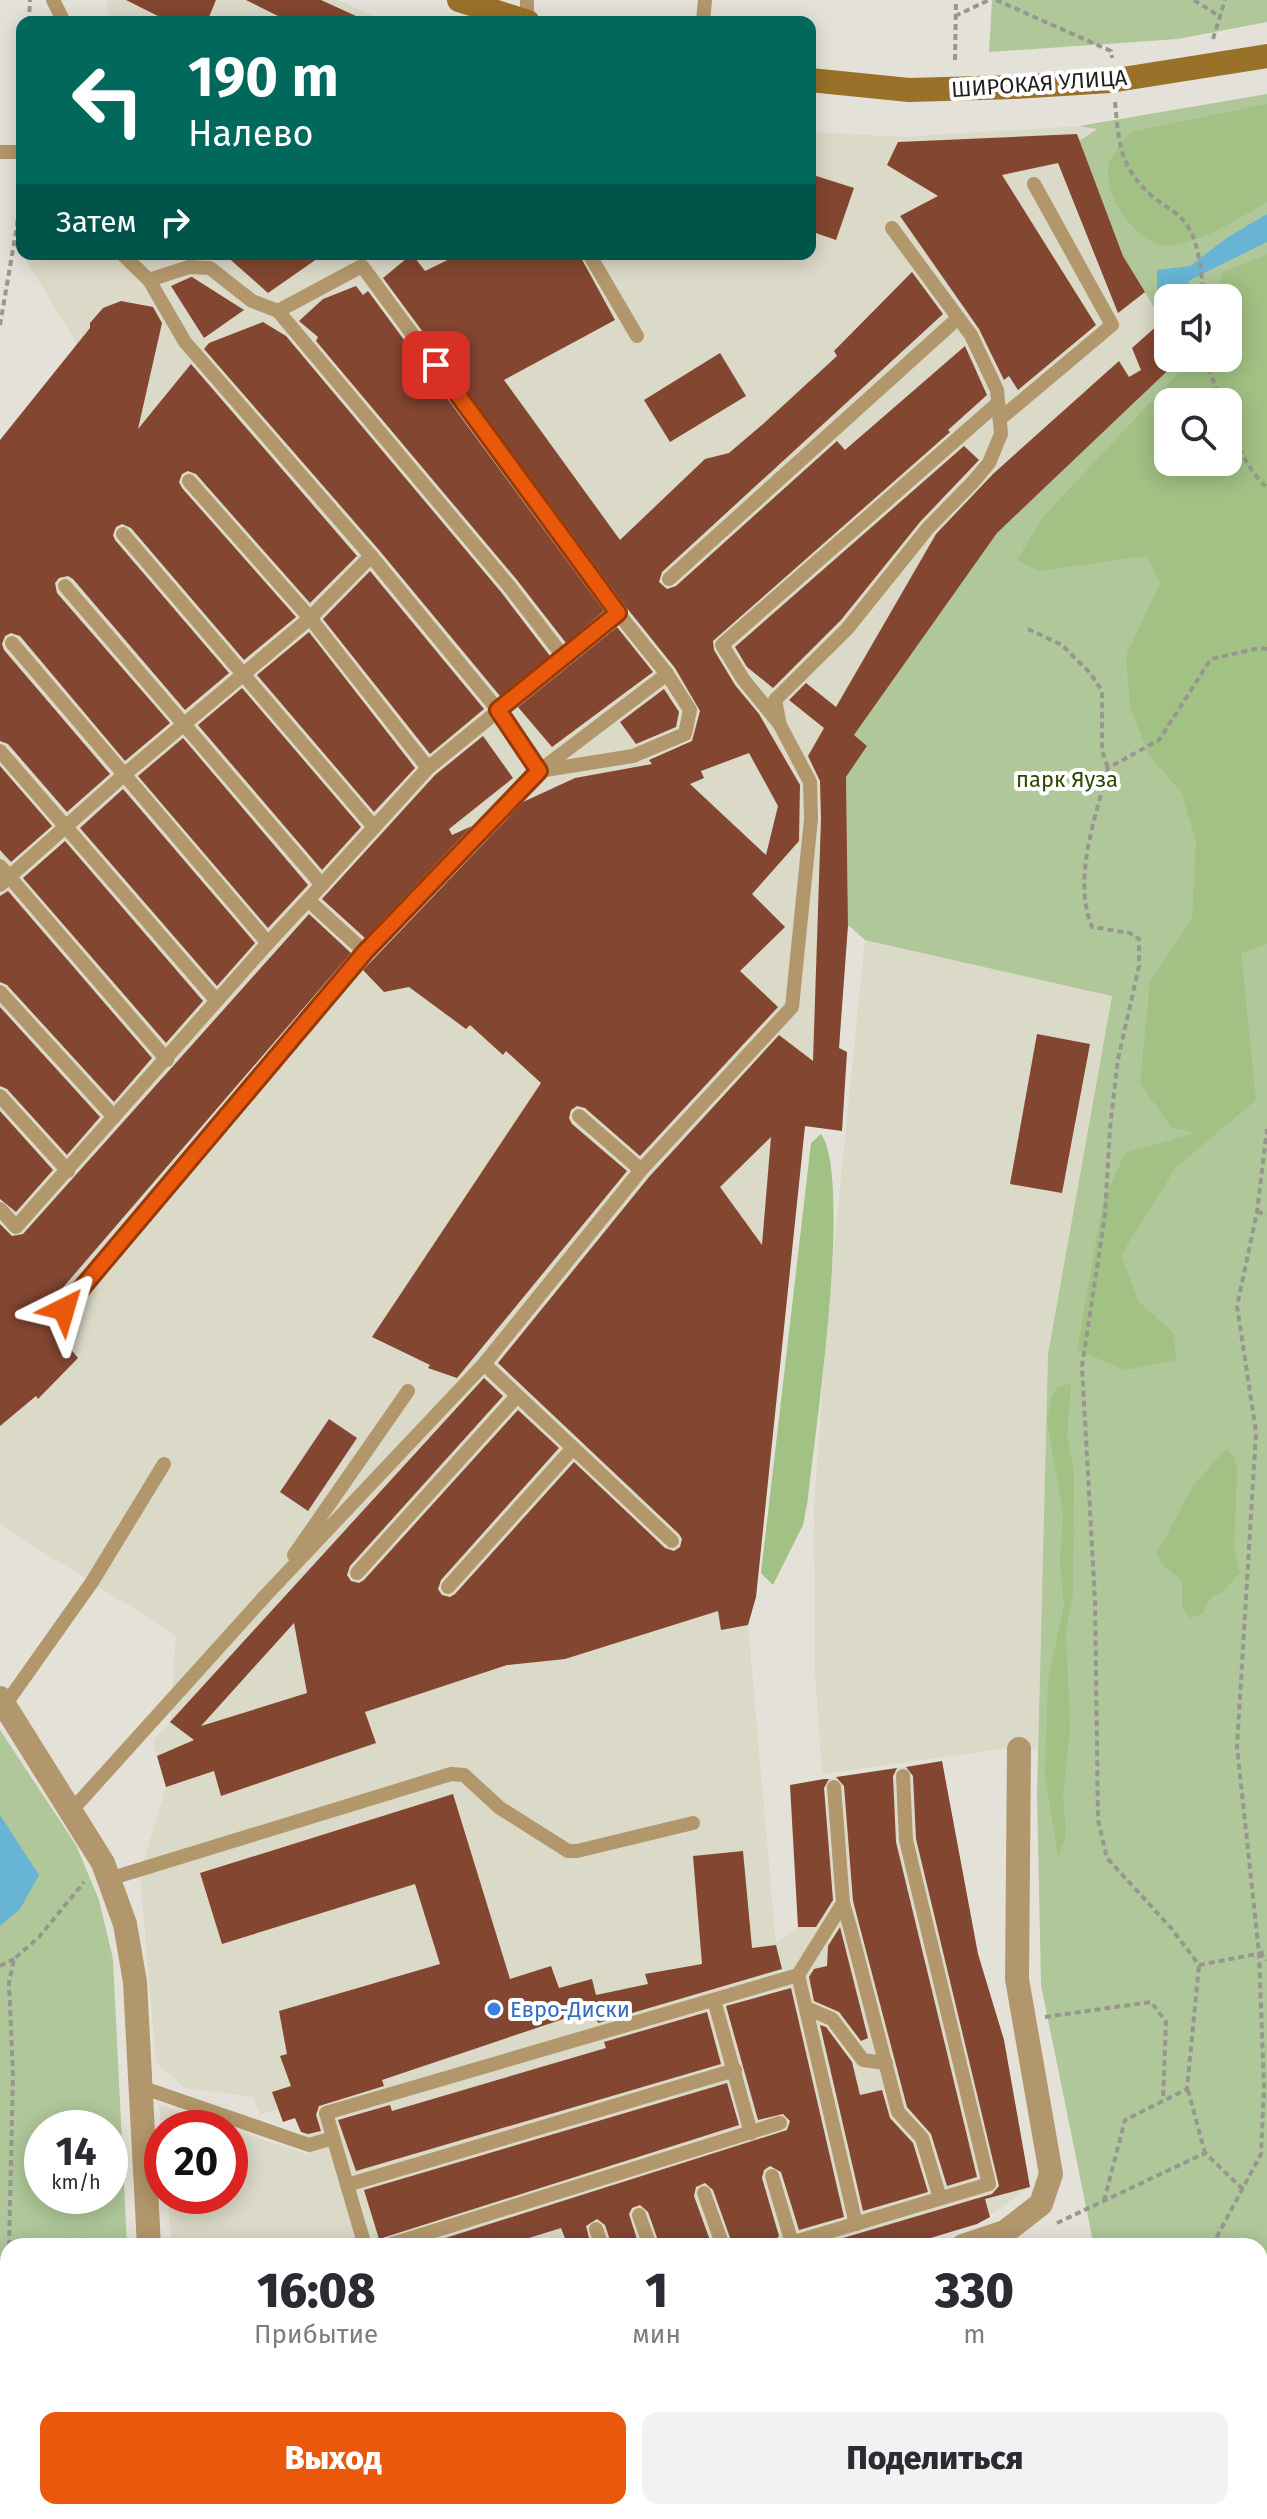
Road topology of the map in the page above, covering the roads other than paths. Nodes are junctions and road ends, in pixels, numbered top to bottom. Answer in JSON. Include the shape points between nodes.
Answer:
{"nodes":[{"id":1,"x":459,"y":0,"type":"edge"},
{"id":2,"x":508,"y":16,"type":"edge"},
{"id":3,"x":1267,"y":56,"type":"edge"},
{"id":4,"x":816,"y":81,"type":"edge"},
{"id":5,"x":1034,"y":184,"type":"dead end"},
{"id":6,"x":892,"y":228,"type":"dead end"},
{"id":7,"x":128,"y":260,"type":"edge"},
{"id":8,"x":593,"y":260,"type":"edge"},
{"id":9,"x":149,"y":280,"type":"junction"},
{"id":10,"x":278,"y":311,"type":"junction"},
{"id":11,"x":958,"y":318,"type":"junction"},
{"id":12,"x":637,"y":336,"type":"dead end"},
{"id":13,"x":998,"y":403,"type":"junction"},
{"id":14,"x":1000,"y":419,"type":"junction"},
{"id":15,"x":189,"y":481,"type":"dead end"},
{"id":16,"x":123,"y":534,"type":"dead end"},
{"id":17,"x":371,"y":556,"type":"junction"},
{"id":18,"x":669,"y":579,"type":"dead end"},
{"id":19,"x":65,"y":586,"type":"dead end"},
{"id":20,"x":618,"y":613,"type":"junction"},
{"id":21,"x":310,"y":618,"type":"junction"},
{"id":22,"x":12,"y":643,"type":"dead end"},
{"id":23,"x":563,"y":656,"type":"junction"},
{"id":24,"x":667,"y":674,"type":"junction"},
{"id":25,"x":245,"y":675,"type":"junction"},
{"id":26,"x":498,"y":710,"type":"junction"},
{"id":27,"x":185,"y":725,"type":"junction"},
{"id":28,"x":780,"y":725,"type":"junction"},
{"id":29,"x":0,"y":751,"type":"edge"},
{"id":30,"x":428,"y":768,"type":"junction"},
{"id":31,"x":539,"y":771,"type":"junction"},
{"id":32,"x":125,"y":774,"type":"junction"},
{"id":33,"x":69,"y":827,"type":"junction"},
{"id":34,"x":374,"y":827,"type":"junction"},
{"id":35,"x":3,"y":876,"type":"edge"},
{"id":36,"x":322,"y":885,"type":"junction"},
{"id":37,"x":308,"y":900,"type":"junction"},
{"id":38,"x":268,"y":943,"type":"junction"},
{"id":39,"x":365,"y":952,"type":"junction"},
{"id":40,"x":0,"y":992,"type":"edge"},
{"id":41,"x":216,"y":1000,"type":"junction"},
{"id":42,"x":167,"y":1060,"type":"junction"},
{"id":43,"x":0,"y":1096,"type":"edge"},
{"id":44,"x":579,"y":1116,"type":"dead end"},
{"id":45,"x":114,"y":1117,"type":"junction"},
{"id":46,"x":641,"y":1170,"type":"junction"},
{"id":47,"x":68,"y":1171,"type":"junction"},
{"id":48,"x":0,"y":1209,"type":"edge"},
{"id":49,"x":64,"y":1309,"type":"dead end"},
{"id":50,"x":484,"y":1364,"type":"junction"},
{"id":51,"x":408,"y":1391,"type":"dead end"},
{"id":52,"x":517,"y":1396,"type":"junction"},
{"id":53,"x":573,"y":1448,"type":"junction"},
{"id":54,"x":164,"y":1464,"type":"dead end"},
{"id":55,"x":672,"y":1541,"type":"dead end"},
{"id":56,"x":357,"y":1573,"type":"dead end"},
{"id":57,"x":448,"y":1587,"type":"dead end"},
{"id":58,"x":266,"y":1595,"type":"junction"},
{"id":59,"x":3,"y":1702,"type":"edge"},
{"id":60,"x":1019,"y":1749,"type":"dead end"},
{"id":61,"x":903,"y":1776,"type":"dead end"},
{"id":62,"x":834,"y":1787,"type":"dead end"},
{"id":63,"x":72,"y":1810,"type":"junction"},
{"id":64,"x":693,"y":1823,"type":"dead end"},
{"id":65,"x":106,"y":1871,"type":"junction"},
{"id":66,"x":843,"y":1903,"type":"junction"},
{"id":67,"x":798,"y":1975,"type":"junction"},
{"id":68,"x":714,"y":2000,"type":"junction"},
{"id":69,"x":806,"y":2008,"type":"junction"},
{"id":70,"x":886,"y":2063,"type":"junction"},
{"id":71,"x":735,"y":2070,"type":"junction"},
{"id":72,"x":141,"y":2087,"type":"junction"},
{"id":73,"x":780,"y":2123,"type":"dead end"},
{"id":74,"x":751,"y":2133,"type":"junction"},
{"id":75,"x":333,"y":2138,"type":"junction"},
{"id":76,"x":772,"y":2176,"type":"dead end"},
{"id":77,"x":347,"y":2185,"type":"junction"},
{"id":78,"x":704,"y":2193,"type":"dead end"},
{"id":79,"x":940,"y":2198,"type":"junction"},
{"id":80,"x":639,"y":2215,"type":"dead end"},
{"id":81,"x":856,"y":2224,"type":"junction"},
{"id":82,"x":596,"y":2229,"type":"dead end"},
{"id":83,"x":149,"y":2238,"type":"edge"},
{"id":84,"x":363,"y":2238,"type":"edge"},
{"id":85,"x":412,"y":2238,"type":"edge"},
{"id":86,"x":599,"y":2238,"type":"edge"},
{"id":87,"x":647,"y":2238,"type":"edge"},
{"id":88,"x":720,"y":2238,"type":"edge"},
{"id":89,"x":785,"y":2238,"type":"edge"},
{"id":90,"x":807,"y":2238,"type":"edge"},
{"id":91,"x":987,"y":2238,"type":"edge"}],
"edges":[{"from":1,"to":2,"type":"main road"},
{"from":3,"to":4,"type":"main road","name":"ШИРОКАЯ УЛИЦА","via":[[1113,81],[909,90]]},
{"from":5,"to":14,"type":"lane","via":[[1112,325]]},
{"from":6,"to":11,"type":"lane"},
{"from":7,"to":9,"type":"lane"},
{"from":8,"to":12,"type":"lane"},
{"from":9,"to":10,"type":"lane","via":[[189,267],[210,268],[252,301]]},
{"from":9,"to":17,"type":"lane","via":[[185,342]]},
{"from":10,"to":20,"type":"lane","via":[[362,266]]},
{"from":10,"to":23,"type":"lane"},
{"from":11,"to":13,"type":"lane","via":[[997,390]]},
{"from":11,"to":18,"type":"lane"},
{"from":13,"to":14,"type":"lane"},
{"from":13,"to":28,"type":"lane","via":[[722,645]]},
{"from":14,"to":28,"type":"lane","via":[[1001,434],[989,463],[928,528],[847,629],[775,700]]},
{"from":15,"to":21,"type":"lane"},
{"from":16,"to":25,"type":"lane"},
{"from":17,"to":21,"type":"lane"},
{"from":17,"to":26,"type":"lane"},
{"from":19,"to":27,"type":"lane"},
{"from":20,"to":23,"type":"lane"},
{"from":20,"to":24,"type":"lane"},
{"from":21,"to":25,"type":"lane"},
{"from":21,"to":30,"type":"lane"},
{"from":22,"to":32,"type":"lane"},
{"from":23,"to":26,"type":"lane"},
{"from":24,"to":31,"type":"lane"},
{"from":24,"to":31,"type":"lane","via":[[690,710],[685,734],[633,756]]},
{"from":25,"to":27,"type":"lane"},
{"from":25,"to":34,"type":"lane"},
{"from":26,"to":30,"type":"lane"},
{"from":26,"to":31,"type":"lane"},
{"from":27,"to":32,"type":"lane"},
{"from":27,"to":36,"type":"lane"},
{"from":28,"to":46,"type":"lane","via":[[810,782],[792,1007]]},
{"from":29,"to":33,"type":"lane"},
{"from":30,"to":34,"type":"lane"},
{"from":31,"to":39,"type":"lane"},
{"from":32,"to":33,"type":"lane"},
{"from":32,"to":38,"type":"lane"},
{"from":33,"to":35,"type":"lane"},
{"from":33,"to":41,"type":"lane"},
{"from":34,"to":36,"type":"lane"},
{"from":35,"to":42,"type":"lane"},
{"from":36,"to":37,"type":"lane"},
{"from":37,"to":38,"type":"lane"},
{"from":37,"to":39,"type":"lane"},
{"from":38,"to":41,"type":"lane"},
{"from":39,"to":49,"type":"lane"},
{"from":40,"to":45,"type":"lane"},
{"from":41,"to":42,"type":"lane"},
{"from":42,"to":45,"type":"lane"},
{"from":43,"to":47,"type":"lane"},
{"from":44,"to":46,"type":"lane"},
{"from":45,"to":47,"type":"lane"},
{"from":46,"to":50,"type":"lane"},
{"from":47,"to":48,"type":"lane","via":[[16,1227]]},
{"from":50,"to":52,"type":"lane"},
{"from":50,"to":58,"type":"lane"},
{"from":51,"to":58,"type":"lane"},
{"from":52,"to":53,"type":"lane"},
{"from":52,"to":56,"type":"lane"},
{"from":53,"to":55,"type":"lane"},
{"from":53,"to":57,"type":"lane"},
{"from":54,"to":59,"type":"lane","via":[[92,1582]]},
{"from":58,"to":63,"type":"lane"},
{"from":59,"to":63,"type":"street"},
{"from":60,"to":91,"type":"street","via":[[1017,1979],[1051,2174],[1041,2204],[1005,2232]]},
{"from":61,"to":79,"type":"lane","via":[[906,1840],[989,2184]]},
{"from":62,"to":66,"type":"lane"},
{"from":63,"to":65,"type":"street"},
{"from":64,"to":65,"type":"lane","via":[[568,1851],[500,1808],[476,1782],[451,1774]]},
{"from":65,"to":72,"type":"street","via":[[125,1924],[135,1982]]},
{"from":66,"to":67,"type":"lane"},
{"from":66,"to":70,"type":"lane"},
{"from":67,"to":68,"type":"lane"},
{"from":67,"to":69,"type":"lane"},
{"from":68,"to":71,"type":"lane"},
{"from":68,"to":75,"type":"lane","via":[[326,2113]]},
{"from":69,"to":70,"type":"lane","via":[[832,2019],[863,2060]]},
{"from":69,"to":81,"type":"lane"},
{"from":70,"to":79,"type":"lane","via":[[898,2112],[922,2138]]},
{"from":71,"to":74,"type":"lane"},
{"from":71,"to":77,"type":"lane"},
{"from":72,"to":75,"type":"lane","via":[[309,2145]]},
{"from":72,"to":83,"type":"street"},
{"from":73,"to":74,"type":"lane"},
{"from":74,"to":85,"type":"lane"},
{"from":75,"to":77,"type":"lane"},
{"from":76,"to":89,"type":"lane"},
{"from":77,"to":84,"type":"lane"},
{"from":78,"to":88,"type":"lane"},
{"from":79,"to":81,"type":"lane"},
{"from":80,"to":87,"type":"lane"},
{"from":81,"to":90,"type":"lane"},
{"from":82,"to":86,"type":"lane"}]}
